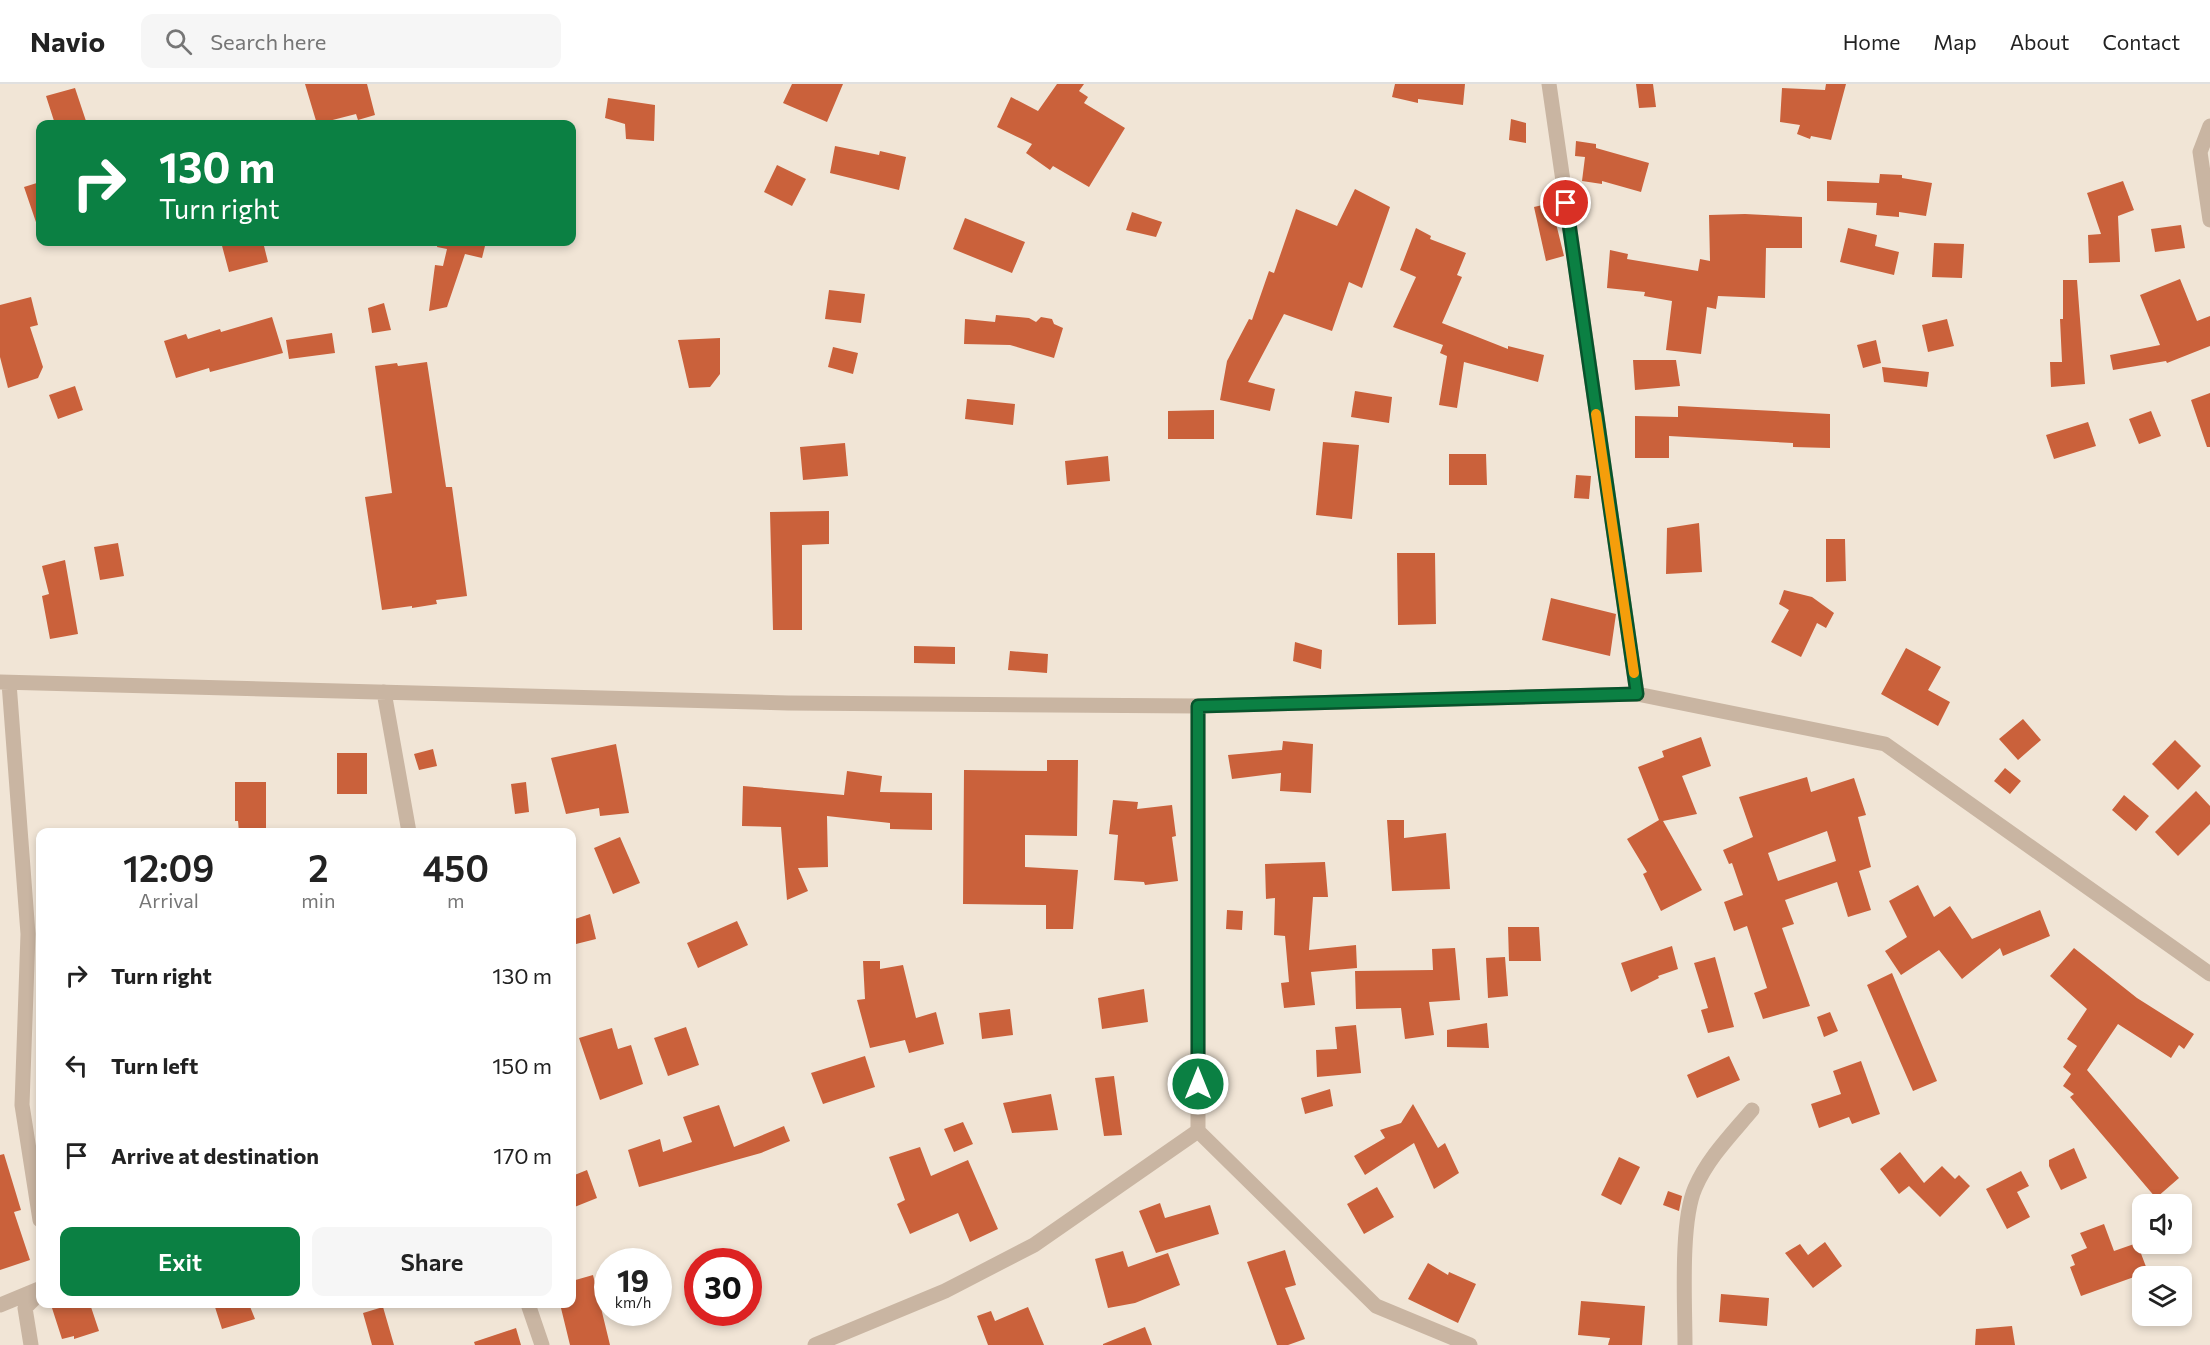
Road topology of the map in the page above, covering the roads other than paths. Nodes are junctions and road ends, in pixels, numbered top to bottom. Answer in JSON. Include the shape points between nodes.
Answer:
{"nodes":[{"id":1,"x":1549,"y":84,"type":"edge"},
{"id":2,"x":2210,"y":126,"type":"edge"},
{"id":3,"x":2210,"y":220,"type":"edge"},
{"id":4,"x":5,"y":683,"type":"edge"},
{"id":5,"x":384,"y":692,"type":"junction"},
{"id":6,"x":1637,"y":694,"type":"junction"},
{"id":7,"x":1198,"y":706,"type":"junction"},
{"id":8,"x":408,"y":828,"type":"edge"},
{"id":9,"x":2210,"y":974,"type":"edge"},
{"id":10,"x":1752,"y":1110,"type":"dead end"},
{"id":11,"x":1197,"y":1131,"type":"junction"},
{"id":12,"x":36,"y":1194,"type":"edge"},
{"id":13,"x":36,"y":1290,"type":"edge"},
{"id":14,"x":36,"y":1297,"type":"edge"},
{"id":15,"x":0,"y":1305,"type":"edge"},
{"id":16,"x":529,"y":1308,"type":"edge"},
{"id":17,"x":31,"y":1345,"type":"edge"},
{"id":18,"x":542,"y":1345,"type":"edge"},
{"id":19,"x":815,"y":1345,"type":"edge"},
{"id":20,"x":1470,"y":1345,"type":"edge"},
{"id":21,"x":1685,"y":1345,"type":"edge"}],
"edges":[{"from":1,"to":6,"type":"street"},
{"from":2,"to":3,"type":"street","via":[[2200,152]]},
{"from":4,"to":5,"type":"street"},
{"from":4,"to":12,"type":"street","via":[[28,934],[22,1105]]},
{"from":5,"to":7,"type":"street","via":[[788,703]]},
{"from":5,"to":8,"type":"street"},
{"from":6,"to":7,"type":"street"},
{"from":6,"to":9,"type":"street","via":[[1885,744]]},
{"from":7,"to":11,"type":"street"},
{"from":10,"to":21,"type":"street","via":[[1713,1155],[1694,1190],[1686,1238]]},
{"from":11,"to":19,"type":"street","via":[[1034,1245],[945,1291]]},
{"from":11,"to":20,"type":"street","via":[[1376,1306]]},
{"from":13,"to":15,"type":"street"},
{"from":14,"to":17,"type":"street","via":[[25,1308]]},
{"from":16,"to":18,"type":"street"}]}
